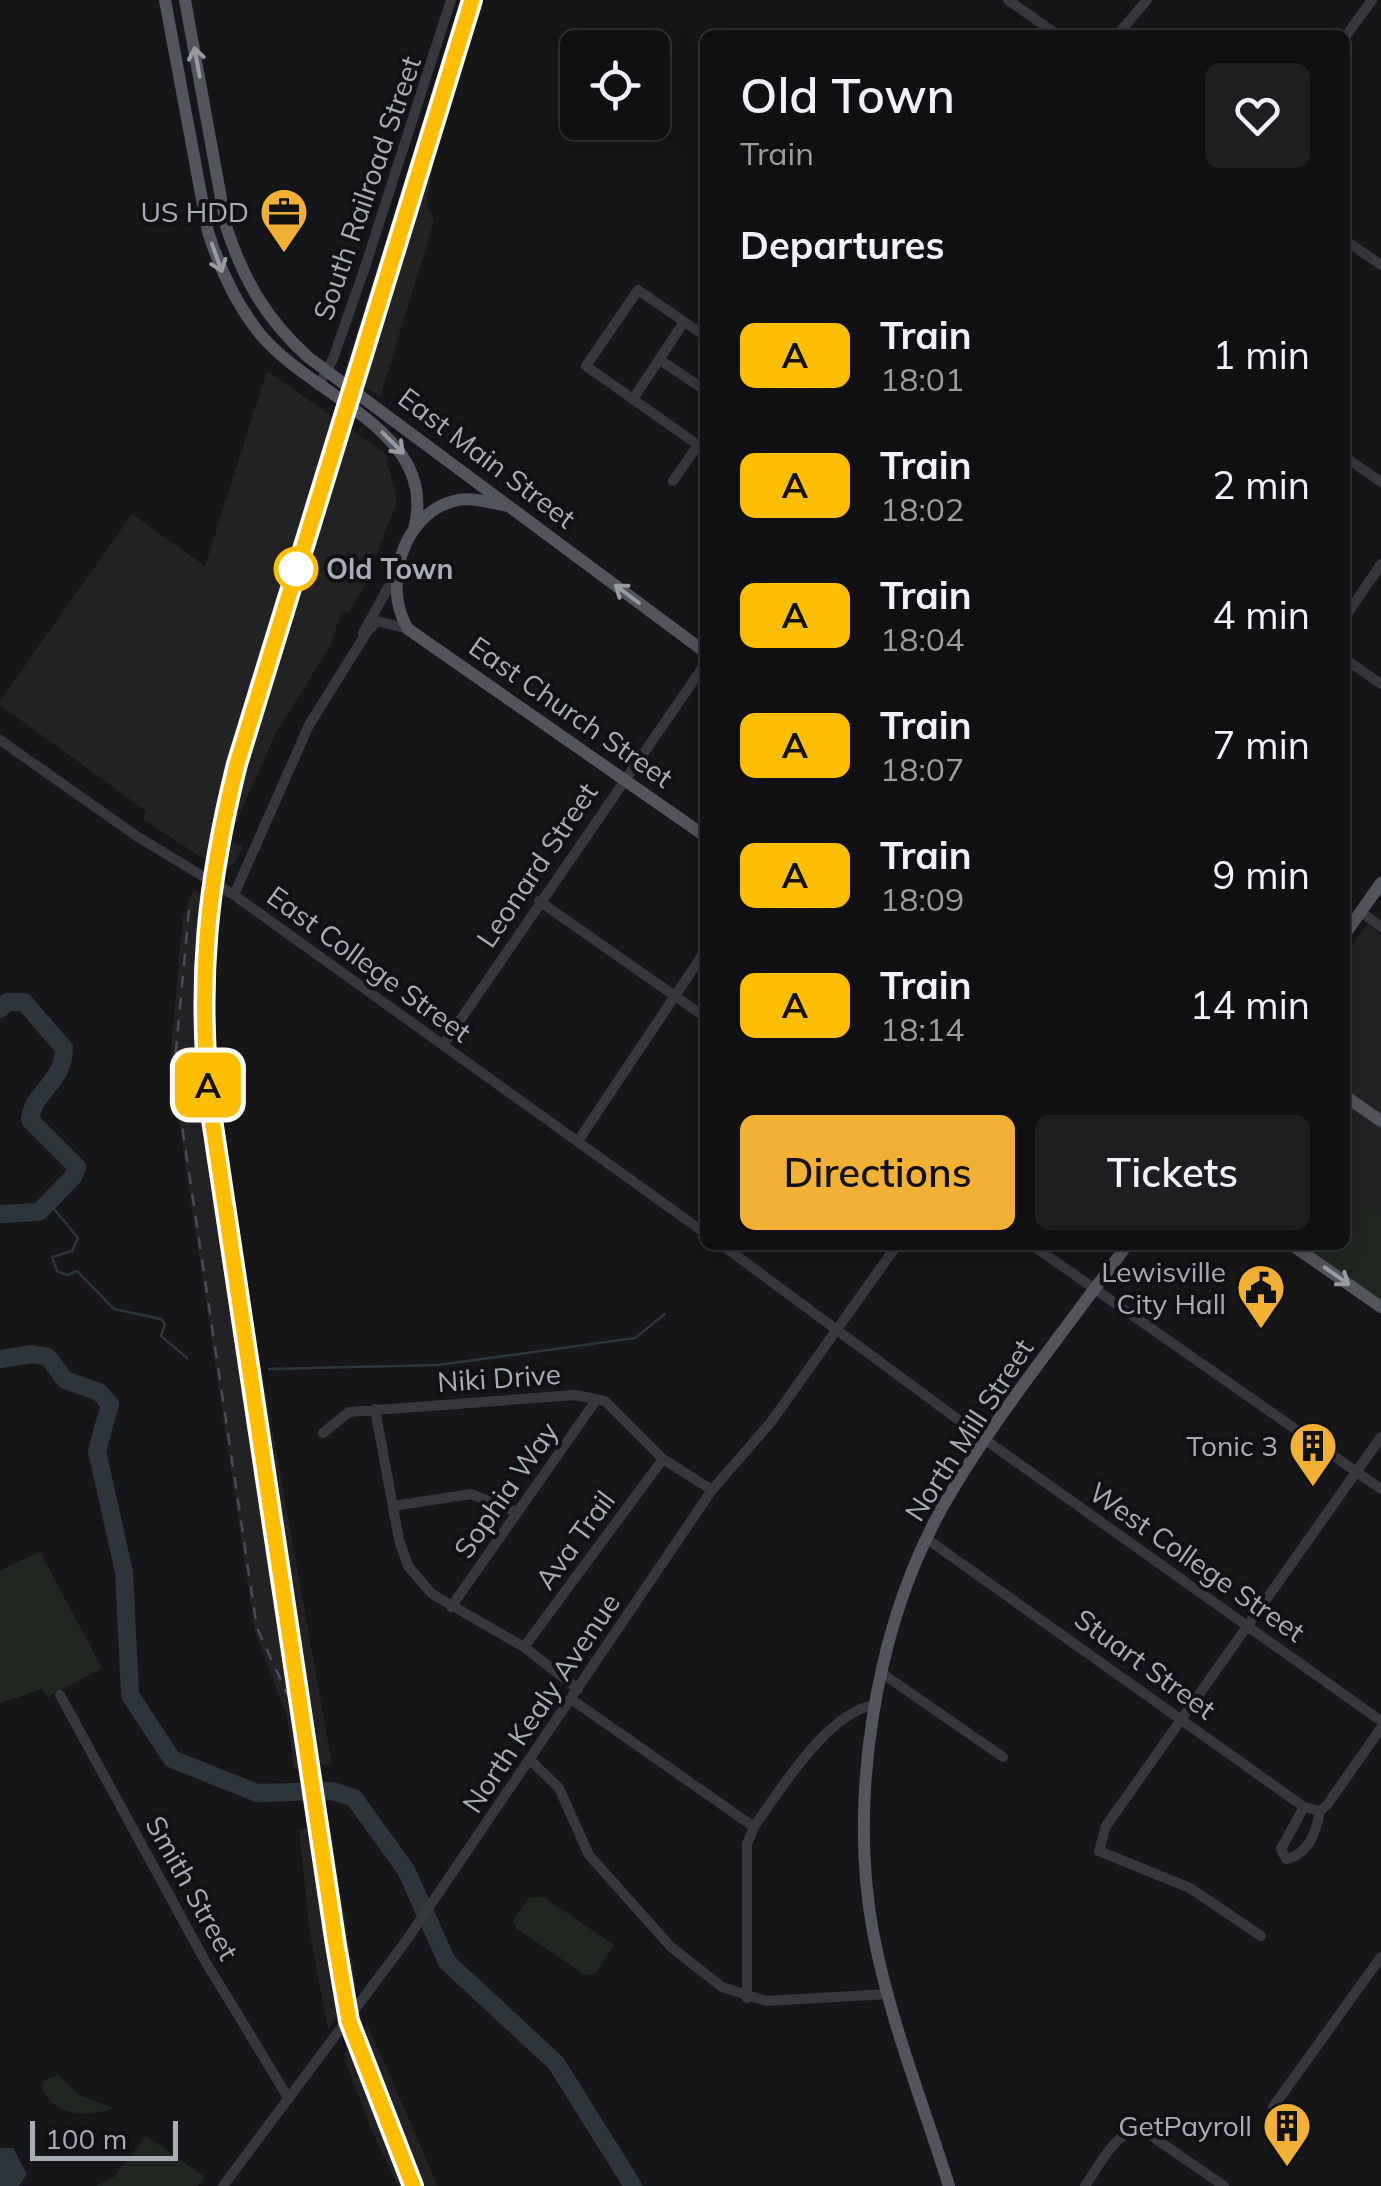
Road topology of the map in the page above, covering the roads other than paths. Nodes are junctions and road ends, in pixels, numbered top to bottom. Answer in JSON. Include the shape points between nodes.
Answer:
{"nodes":[{"id":1,"x":166,"y":0,"type":"edge"},
{"id":2,"x":185,"y":0,"type":"edge"},
{"id":3,"x":451,"y":0,"type":"edge"},
{"id":4,"x":1008,"y":0,"type":"edge"},
{"id":5,"x":1147,"y":0,"type":"edge"},
{"id":6,"x":1372,"y":0,"type":"edge"},
{"id":7,"x":1051,"y":30,"type":"edge"},
{"id":8,"x":1121,"y":30,"type":"edge"},
{"id":9,"x":1350,"y":30,"type":"edge"},
{"id":10,"x":208,"y":125,"type":"junction"},
{"id":11,"x":189,"y":128,"type":"junction"},
{"id":12,"x":1350,"y":243,"type":"edge"},
{"id":13,"x":1381,"y":265,"type":"edge"},
{"id":14,"x":684,"y":322,"type":"junction"},
{"id":15,"x":700,"y":333,"type":"edge"},
{"id":16,"x":660,"y":360,"type":"junction"},
{"id":17,"x":326,"y":371,"type":"junction"},
{"id":18,"x":318,"y":386,"type":"junction"},
{"id":19,"x":700,"y":387,"type":"edge"},
{"id":20,"x":633,"y":399,"type":"junction"},
{"id":21,"x":700,"y":446,"type":"edge"},
{"id":22,"x":700,"y":449,"type":"edge"},
{"id":23,"x":1350,"y":460,"type":"edge"},
{"id":24,"x":673,"y":481,"type":"dead end"},
{"id":25,"x":1381,"y":482,"type":"edge"},
{"id":26,"x":510,"y":507,"type":"junction"},
{"id":27,"x":414,"y":529,"type":"junction"},
{"id":28,"x":1381,"y":564,"type":"edge"},
{"id":29,"x":394,"y":577,"type":"junction"},
{"id":30,"x":1350,"y":610,"type":"edge"},
{"id":31,"x":408,"y":629,"type":"junction"},
{"id":32,"x":359,"y":644,"type":"junction"},
{"id":33,"x":700,"y":648,"type":"edge"},
{"id":34,"x":1350,"y":662,"type":"edge"},
{"id":35,"x":700,"y":671,"type":"edge"},
{"id":36,"x":1381,"y":684,"type":"edge"},
{"id":37,"x":0,"y":740,"type":"edge"},
{"id":38,"x":623,"y":779,"type":"junction"},
{"id":39,"x":700,"y":833,"type":"edge"},
{"id":40,"x":1381,"y":883,"type":"edge"},
{"id":41,"x":234,"y":895,"type":"junction"},
{"id":42,"x":539,"y":902,"type":"junction"},
{"id":43,"x":1361,"y":912,"type":"junction"},
{"id":44,"x":1350,"y":927,"type":"edge"},
{"id":45,"x":1381,"y":927,"type":"edge"},
{"id":46,"x":700,"y":959,"type":"edge"},
{"id":47,"x":676,"y":996,"type":"junction"},
{"id":48,"x":700,"y":1013,"type":"edge"},
{"id":49,"x":443,"y":1045,"type":"junction"},
{"id":50,"x":1350,"y":1099,"type":"edge"},
{"id":51,"x":1381,"y":1120,"type":"edge"},
{"id":52,"x":578,"y":1141,"type":"junction"},
{"id":53,"x":700,"y":1229,"type":"edge"},
{"id":54,"x":729,"y":1250,"type":"edge"},
{"id":55,"x":893,"y":1250,"type":"edge"},
{"id":56,"x":1040,"y":1250,"type":"edge"},
{"id":57,"x":1123,"y":1250,"type":"edge"},
{"id":58,"x":1299,"y":1250,"type":"edge"},
{"id":59,"x":1097,"y":1286,"type":"junction"},
{"id":60,"x":1381,"y":1308,"type":"edge"},
{"id":61,"x":836,"y":1329,"type":"junction"},
{"id":62,"x":596,"y":1399,"type":"junction"},
{"id":63,"x":376,"y":1409,"type":"junction"},
{"id":64,"x":323,"y":1433,"type":"dead end"},
{"id":65,"x":1381,"y":1437,"type":"edge"},
{"id":66,"x":987,"y":1441,"type":"junction"},
{"id":67,"x":663,"y":1458,"type":"junction"},
{"id":68,"x":1356,"y":1472,"type":"junction"},
{"id":69,"x":1381,"y":1489,"type":"edge"},
{"id":70,"x":712,"y":1490,"type":"junction"},
{"id":71,"x":393,"y":1506,"type":"junction"},
{"id":72,"x":518,"y":1512,"type":"junction"},
{"id":73,"x":927,"y":1539,"type":"junction"},
{"id":74,"x":452,"y":1607,"type":"junction"},
{"id":75,"x":1250,"y":1627,"type":"junction"},
{"id":76,"x":524,"y":1648,"type":"junction"},
{"id":77,"x":883,"y":1674,"type":"junction"},
{"id":78,"x":574,"y":1694,"type":"junction"},
{"id":79,"x":60,"y":1695,"type":"dead end"},
{"id":80,"x":876,"y":1705,"type":"junction"},
{"id":81,"x":1183,"y":1720,"type":"junction"},
{"id":82,"x":1381,"y":1721,"type":"edge"},
{"id":83,"x":1381,"y":1728,"type":"edge"},
{"id":84,"x":1002,"y":1756,"type":"dead end"},
{"id":85,"x":530,"y":1760,"type":"junction"},
{"id":86,"x":1304,"y":1808,"type":"junction"},
{"id":87,"x":1320,"y":1811,"type":"junction"},
{"id":88,"x":754,"y":1827,"type":"junction"},
{"id":89,"x":1261,"y":1936,"type":"dead end"},
{"id":90,"x":1381,"y":1957,"type":"edge"},
{"id":91,"x":889,"y":1994,"type":"junction"},
{"id":92,"x":747,"y":1998,"type":"junction"},
{"id":93,"x":289,"y":2099,"type":"junction"},
{"id":94,"x":1274,"y":2107,"type":"dead end"},
{"id":95,"x":223,"y":2186,"type":"edge"},
{"id":96,"x":949,"y":2186,"type":"edge"},
{"id":97,"x":1085,"y":2186,"type":"edge"},
{"id":98,"x":1224,"y":2186,"type":"edge"}],
"edges":[{"from":1,"to":11,"type":"main road","name":"East Main Street"},
{"from":10,"to":2,"type":"main road","name":"East Main Street","one_way":true},
{"from":3,"to":17,"type":"street","name":"South Railroad Street"},
{"from":4,"to":7,"type":"street"},
{"from":5,"to":8,"type":"street"},
{"from":6,"to":9,"type":"street"},
{"from":10,"to":11,"type":"main road"},
{"from":10,"to":17,"type":"main road","name":"East Main Street","via":[[226,226],[244,273],[265,313]]},
{"from":11,"to":18,"type":"main road","name":"East Main Street","one_way":true,"via":[[208,232],[228,286],[261,336]]},
{"from":12,"to":13,"type":"street"},
{"from":14,"to":15,"type":"street"},
{"from":14,"to":16,"type":"street"},
{"from":14,"to":20,"type":"street","via":[[638,290],[586,366]]},
{"from":16,"to":19,"type":"street"},
{"from":16,"to":20,"type":"street"},
{"from":17,"to":18,"type":"street","name":"South Railroad Street"},
{"from":17,"to":26,"type":"main road","name":"East Main Street"},
{"from":18,"to":27,"type":"main road","name":"East Main Street","one_way":true,"via":[[394,440],[409,461],[421,504]]},
{"from":20,"to":21,"type":"street"},
{"from":22,"to":24,"type":"street"},
{"from":23,"to":25,"type":"street"},
{"from":26,"to":27,"type":"main road","via":[[454,500]]},
{"from":33,"to":26,"type":"main road","name":"East Main Street","one_way":true},
{"from":27,"to":29,"type":"main road"},
{"from":28,"to":30,"type":"street"},
{"from":29,"to":31,"type":"main road"},
{"from":29,"to":32,"type":"street"},
{"from":31,"to":32,"type":"street","via":[[378,621]]},
{"from":31,"to":38,"type":"main road","name":"East Church Street"},
{"from":32,"to":41,"type":"street","via":[[309,726]]},
{"from":34,"to":36,"type":"street"},
{"from":35,"to":38,"type":"street","name":"Leonard Street"},
{"from":37,"to":41,"type":"street","name":"East College Street"},
{"from":38,"to":39,"type":"main road","name":"East Church Street"},
{"from":38,"to":42,"type":"street","name":"Leonard Street"},
{"from":40,"to":43,"type":"main road"},
{"from":41,"to":49,"type":"street","name":"East College Street"},
{"from":42,"to":47,"type":"street"},
{"from":42,"to":49,"type":"street","name":"Leonard Street"},
{"from":43,"to":44,"type":"main road"},
{"from":43,"to":45,"type":"street"},
{"from":46,"to":47,"type":"street"},
{"from":47,"to":48,"type":"street"},
{"from":47,"to":52,"type":"street"},
{"from":49,"to":52,"type":"street","name":"East College Street"},
{"from":50,"to":51,"type":"main road"},
{"from":52,"to":53,"type":"street","name":"East College Street"},
{"from":54,"to":61,"type":"street"},
{"from":55,"to":61,"type":"street","name":"North Kealy Avenue"},
{"from":56,"to":59,"type":"street"},
{"from":57,"to":59,"type":"main road","name":"North Mill Street"},
{"from":58,"to":60,"type":"main road","one_way":true},
{"from":59,"to":66,"type":"main road","name":"North Mill Street"},
{"from":59,"to":68,"type":"street"},
{"from":61,"to":66,"type":"street"},
{"from":61,"to":70,"type":"street","name":"North Kealy Avenue","via":[[771,1422]]},
{"from":62,"to":63,"type":"street","name":"Niki Drive","via":[[575,1394]]},
{"from":62,"to":67,"type":"street","name":"Niki Drive","via":[[626,1418]]},
{"from":62,"to":72,"type":"street","name":"Sophia Way"},
{"from":63,"to":64,"type":"street","name":"Niki Drive","via":[[349,1412]]},
{"from":63,"to":71,"type":"street"},
{"from":65,"to":68,"type":"street"},
{"from":66,"to":73,"type":"main road","name":"North Mill Street"},
{"from":66,"to":75,"type":"street","name":"West College Street"},
{"from":67,"to":70,"type":"street","name":"Niki Drive"},
{"from":67,"to":76,"type":"street","name":"Ava Trail"},
{"from":68,"to":69,"type":"street"},
{"from":68,"to":75,"type":"street"},
{"from":70,"to":78,"type":"street","name":"North Kealy Avenue"},
{"from":71,"to":72,"type":"street","via":[[470,1494]]},
{"from":71,"to":74,"type":"street","via":[[408,1566]]},
{"from":72,"to":74,"type":"street","name":"Sophia Way"},
{"from":73,"to":77,"type":"main road","name":"North Mill Street"},
{"from":73,"to":81,"type":"street","name":"Stuart Street"},
{"from":74,"to":76,"type":"street"},
{"from":75,"to":81,"type":"street"},
{"from":75,"to":82,"type":"street","name":"West College Street"},
{"from":76,"to":78,"type":"street"},
{"from":77,"to":80,"type":"main road","name":"North Mill Street"},
{"from":77,"to":84,"type":"street"},
{"from":78,"to":85,"type":"street","name":"North Kealy Avenue"},
{"from":78,"to":88,"type":"street"},
{"from":79,"to":93,"type":"street","name":"Smith Street"},
{"from":80,"to":88,"type":"street","via":[[836,1723]]},
{"from":80,"to":91,"type":"main road","name":"North Mill Street","via":[[862,1825],[873,1932]]},
{"from":81,"to":86,"type":"street","name":"Stuart Street"},
{"from":81,"to":89,"type":"street","via":[[1106,1826],[1099,1850],[1190,1888]]},
{"from":83,"to":87,"type":"street"},
{"from":85,"to":92,"type":"street","via":[[559,1788],[589,1856],[671,1947]]},
{"from":85,"to":93,"type":"street","name":"North Kealy Avenue"},
{"from":86,"to":87,"type":"street","name":"Stuart Street"},
{"from":86,"to":87,"type":"street","via":[[1281,1849],[1286,1859],[1312,1839]]},
{"from":88,"to":92,"type":"street","via":[[747,1844]]},
{"from":90,"to":94,"type":"street"},
{"from":91,"to":92,"type":"street"},
{"from":91,"to":96,"type":"main road","name":"North Mill Street"},
{"from":93,"to":95,"type":"street","name":"North Kealy Avenue"},
{"from":97,"to":98,"type":"street","via":[[1117,2141],[1140,2128]]}]}
